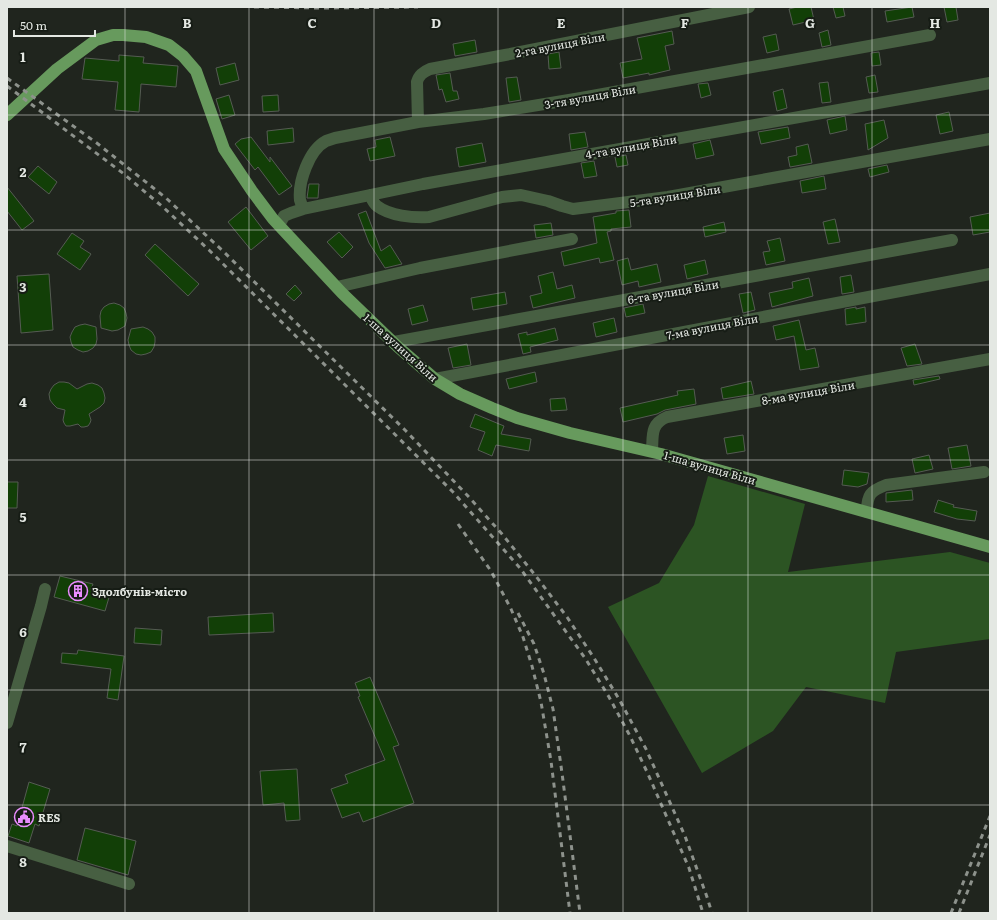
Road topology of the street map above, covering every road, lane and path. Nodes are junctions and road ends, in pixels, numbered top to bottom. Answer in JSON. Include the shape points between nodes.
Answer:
{"nodes":[{"id":1,"x":749,"y":7,"type":"edge"},
{"id":2,"x":930,"y":35,"type":"dead end"},
{"id":3,"x":990,"y":84,"type":"edge"},
{"id":4,"x":7,"y":115,"type":"edge"},
{"id":5,"x":418,"y":122,"type":"junction"},
{"id":6,"x":990,"y":139,"type":"edge"},
{"id":7,"x":370,"y":195,"type":"junction"},
{"id":8,"x":303,"y":209,"type":"junction"},
{"id":9,"x":279,"y":225,"type":"junction"},
{"id":10,"x":572,"y":239,"type":"dead end"},
{"id":11,"x":952,"y":240,"type":"dead end"},
{"id":12,"x":990,"y":274,"type":"edge"},
{"id":13,"x":337,"y":287,"type":"junction"},
{"id":14,"x":394,"y":342,"type":"junction"},
{"id":15,"x":990,"y":359,"type":"edge"},
{"id":16,"x":435,"y":379,"type":"junction"},
{"id":17,"x":652,"y":451,"type":"junction"},
{"id":18,"x":984,"y":472,"type":"dead end"},
{"id":19,"x":867,"y":512,"type":"junction"},
{"id":20,"x":990,"y":547,"type":"edge"},
{"id":21,"x":45,"y":589,"type":"dead end"},
{"id":22,"x":8,"y":716,"type":"edge"},
{"id":23,"x":7,"y":846,"type":"edge"},
{"id":24,"x":129,"y":884,"type":"dead end"}],
"edges":[{"from":1,"to":5,"type":"street","name":"2-га вулиця Віли","via":[[430,69],[421,74],[417,82]]},
{"from":2,"to":5,"type":"street","name":"3-тя вулиця Віли","via":[[574,99]]},
{"from":3,"to":7,"type":"street","name":"4-та вулиця Віли"},
{"from":4,"to":9,"type":"main road","name":"1-ша вулиця Віли","via":[[57,69],[96,40],[123,35],[146,37],[169,44],[196,71],[224,149]]},
{"from":5,"to":8,"type":"street","name":"3-тя вулиця Віли","via":[[325,141],[316,149],[303,175],[300,200]]},
{"from":6,"to":7,"type":"street","name":"5-та вулиця Віли","via":[[668,197],[573,209],[531,197],[512,195],[418,218],[388,212],[377,206]]},
{"from":7,"to":8,"type":"street","name":"4-та вулиця Віли"},
{"from":8,"to":9,"type":"street","name":"4-та вулиця Віли","via":[[284,216]]},
{"from":9,"to":13,"type":"main road","name":"1-ша вулиця Віли"},
{"from":10,"to":13,"type":"street","via":[[420,268]]},
{"from":11,"to":14,"type":"street","name":"6-та вулиця Віли"},
{"from":12,"to":16,"type":"street","name":"7-ма вулиця Віли"},
{"from":13,"to":14,"type":"main road","name":"1-ша вулиця Віли"},
{"from":14,"to":16,"type":"main road","name":"1-ша вулиця Віли"},
{"from":15,"to":17,"type":"street","name":"8-ма вулиця Віли","via":[[667,417],[656,423]]},
{"from":16,"to":17,"type":"main road","name":"1-ша вулиця Віли","via":[[460,394],[517,418]]},
{"from":17,"to":19,"type":"main road","name":"1-ша вулиця Віли"},
{"from":18,"to":19,"type":"street","via":[[877,488],[867,499]]},
{"from":19,"to":20,"type":"main road","name":"1-ша вулиця Віли"},
{"from":21,"to":22,"type":"street"},
{"from":23,"to":24,"type":"street"}]}
